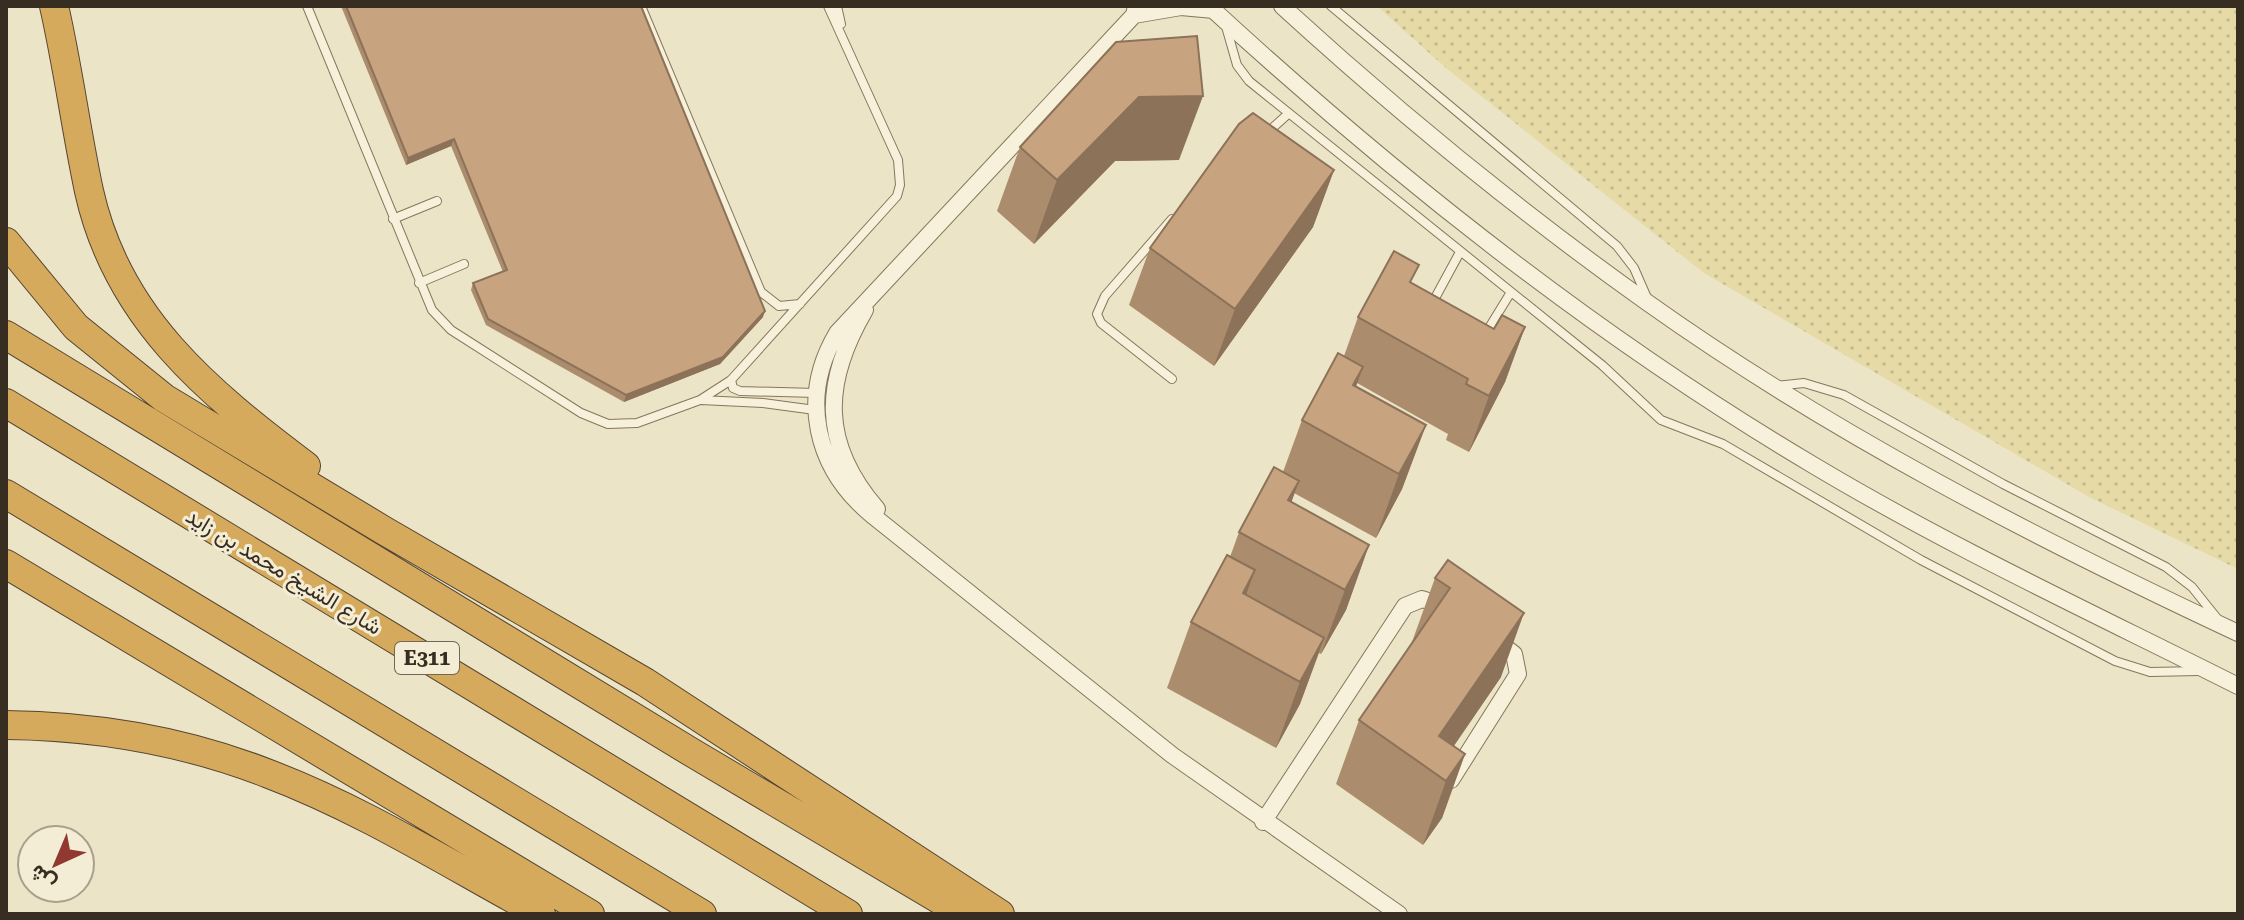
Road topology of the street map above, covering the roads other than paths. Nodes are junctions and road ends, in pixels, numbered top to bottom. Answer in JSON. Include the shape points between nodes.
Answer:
{"nodes":[{"id":1,"x":54,"y":6,"type":"edge"},
{"id":2,"x":307,"y":6,"type":"edge"},
{"id":3,"x":641,"y":6,"type":"edge"},
{"id":4,"x":828,"y":6,"type":"edge"},
{"id":5,"x":837,"y":6,"type":"edge"},
{"id":6,"x":1282,"y":6,"type":"edge"},
{"id":7,"x":1331,"y":6,"type":"edge"},
{"id":8,"x":1135,"y":11,"type":"edge"},
{"id":9,"x":1216,"y":12,"type":"edge"},
{"id":10,"x":844,"y":36,"type":"junction"},
{"id":11,"x":1288,"y":114,"type":"junction"},
{"id":12,"x":1261,"y":139,"type":"edge"},
{"id":13,"x":437,"y":201,"type":"dead end"},
{"id":14,"x":1182,"y":208,"type":"edge"},
{"id":15,"x":393,"y":219,"type":"junction"},
{"id":16,"x":6,"y":242,"type":"edge"},
{"id":17,"x":1460,"y":252,"type":"junction"},
{"id":18,"x":464,"y":264,"type":"dead end"},
{"id":19,"x":419,"y":283,"type":"junction"},
{"id":20,"x":879,"y":288,"type":"junction"},
{"id":21,"x":1511,"y":292,"type":"junction"},
{"id":22,"x":1434,"y":300,"type":"edge"},
{"id":23,"x":803,"y":304,"type":"junction"},
{"id":24,"x":1650,"y":304,"type":"junction"},
{"id":25,"x":6,"y":335,"type":"edge"},
{"id":26,"x":1483,"y":337,"type":"edge"},
{"id":27,"x":1172,"y":379,"type":"dead end"},
{"id":28,"x":731,"y":380,"type":"junction"},
{"id":29,"x":1775,"y":386,"type":"junction"},
{"id":30,"x":700,"y":400,"type":"junction"},
{"id":31,"x":816,"y":402,"type":"junction"},
{"id":32,"x":6,"y":403,"type":"edge"},
{"id":33,"x":6,"y":494,"type":"edge"},
{"id":34,"x":383,"y":530,"type":"junction"},
{"id":35,"x":899,"y":534,"type":"junction"},
{"id":36,"x":6,"y":564,"type":"edge"},
{"id":37,"x":2222,"y":626,"type":"junction"},
{"id":38,"x":2238,"y":633,"type":"edge"},
{"id":39,"x":2205,"y":670,"type":"junction"},
{"id":40,"x":2238,"y":686,"type":"edge"},
{"id":41,"x":6,"y":725,"type":"edge"},
{"id":42,"x":1446,"y":788,"type":"edge"},
{"id":43,"x":1263,"y":822,"type":"junction"},
{"id":44,"x":541,"y":914,"type":"edge"},
{"id":45,"x":590,"y":914,"type":"edge"},
{"id":46,"x":702,"y":914,"type":"edge"},
{"id":47,"x":848,"y":914,"type":"edge"},
{"id":48,"x":964,"y":914,"type":"edge"},
{"id":49,"x":1000,"y":914,"type":"edge"},
{"id":50,"x":1399,"y":914,"type":"edge"}],
"edges":[{"from":1,"to":34,"type":"highway","via":[[90,193],[114,258],[142,309],[217,398]]},
{"from":2,"to":15,"type":"lane"},
{"from":3,"to":23,"type":"lane","via":[[761,292],[779,306]]},
{"from":4,"to":10,"type":"lane"},
{"from":5,"to":10,"type":"lane"},
{"from":6,"to":24,"type":"street","via":[[1423,129]]},
{"from":7,"to":24,"type":"lane","via":[[1617,246]]},
{"from":8,"to":9,"type":"street","via":[[1181,7]]},
{"from":8,"to":20,"type":"street"},
{"from":9,"to":11,"type":"lane","via":[[1242,73]]},
{"from":9,"to":39,"type":"street","via":[[1479,235],[1687,387],[1954,545]]},
{"from":10,"to":23,"type":"lane","via":[[898,160],[900,185],[890,207]]},
{"from":11,"to":12,"type":"lane"},
{"from":11,"to":17,"type":"lane"},
{"from":13,"to":15,"type":"lane"},
{"from":14,"to":27,"type":"lane","via":[[1105,296],[1097,314],[1101,323]]},
{"from":15,"to":19,"type":"lane"},
{"from":16,"to":34,"type":"highway","via":[[50,300],[133,376]]},
{"from":17,"to":21,"type":"lane"},
{"from":17,"to":22,"type":"lane"},
{"from":18,"to":19,"type":"lane"},
{"from":19,"to":30,"type":"lane","via":[[432,310],[451,330],[594,420],[637,423]]},
{"from":20,"to":31,"type":"street","via":[[837,333],[823,362]]},
{"from":20,"to":35,"type":"street","via":[[841,358],[834,385],[834,422],[852,475]]},
{"from":21,"to":26,"type":"lane"},
{"from":21,"to":39,"type":"lane","via":[[1661,420],[1723,444],[1921,560],[2115,661],[2168,674]]},
{"from":23,"to":28,"type":"lane"},
{"from":24,"to":29,"type":"street"},
{"from":25,"to":48,"type":"highway"},
{"from":28,"to":30,"type":"lane"},
{"from":28,"to":31,"type":"lane","via":[[740,391]]},
{"from":29,"to":37,"type":"street","via":[[1920,472]]},
{"from":29,"to":37,"type":"lane","via":[[1804,383],[1844,395],[2166,567],[2192,587]]},
{"from":30,"to":31,"type":"lane"},
{"from":31,"to":35,"type":"street","via":[[820,440],[839,482]]},
{"from":32,"to":47,"type":"highway","name":"شارع الشيخ محمد بن زايد","number":"E311"},
{"from":33,"to":46,"type":"highway"},
{"from":34,"to":49,"type":"highway","via":[[700,716]]},
{"from":35,"to":43,"type":"street","via":[[1083,685]]},
{"from":36,"to":45,"type":"highway"},
{"from":37,"to":38,"type":"street"},
{"from":39,"to":40,"type":"street"},
{"from":41,"to":44,"type":"highway","via":[[110,732],[232,760],[310,791]]},
{"from":42,"to":43,"type":"street","via":[[1518,674],[1514,654],[1473,625],[1432,599],[1413,600]]},
{"from":43,"to":50,"type":"street"}]}
